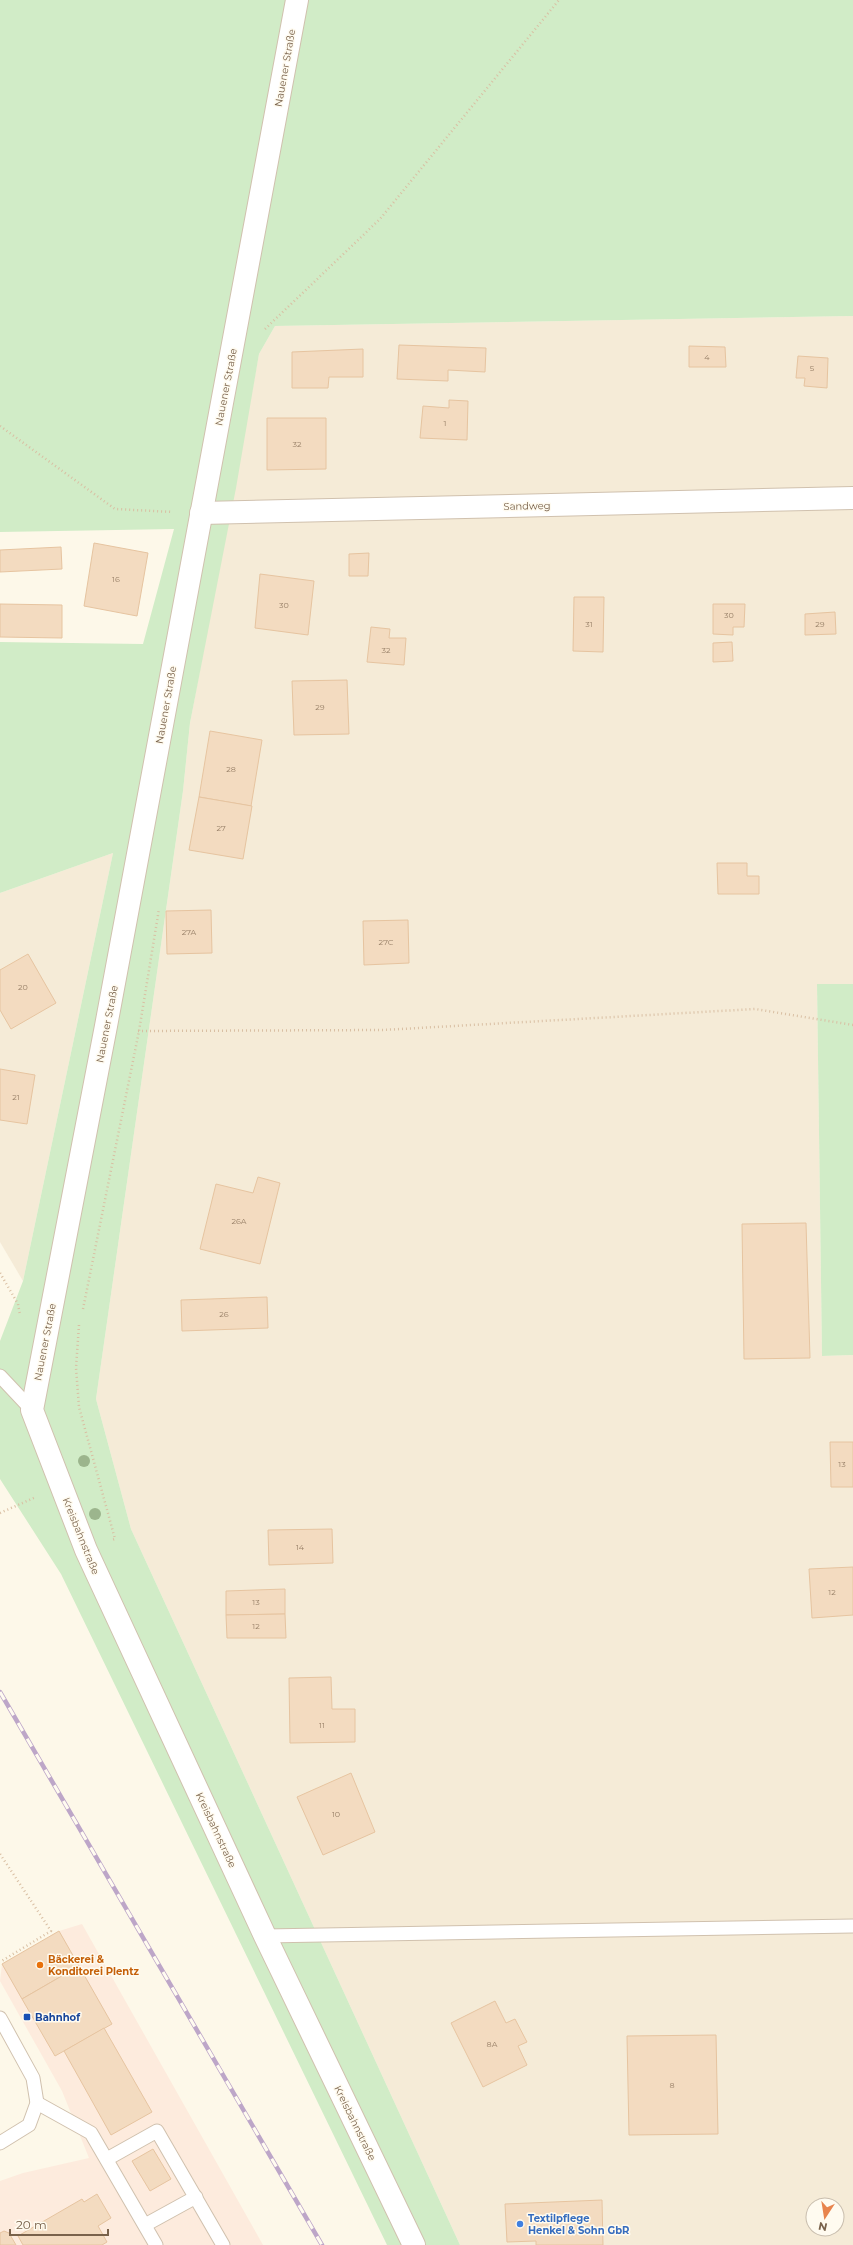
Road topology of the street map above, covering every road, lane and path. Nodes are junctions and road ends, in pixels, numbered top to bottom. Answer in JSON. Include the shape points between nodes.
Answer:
{"nodes":[{"id":1,"x":297,"y":0,"type":"edge"},
{"id":2,"x":559,"y":0,"type":"edge"},
{"id":3,"x":261,"y":333,"type":"dead end"},
{"id":4,"x":0,"y":426,"type":"edge"},
{"id":5,"x":853,"y":498,"type":"edge"},
{"id":6,"x":201,"y":513,"type":"junction"},
{"id":7,"x":159,"y":907,"type":"dead end"},
{"id":8,"x":853,"y":1025,"type":"edge"},
{"id":9,"x":106,"y":1026,"type":"junction"},
{"id":10,"x":139,"y":1031,"type":"junction"},
{"id":11,"x":82,"y":1310,"type":"dead end"},
{"id":12,"x":81,"y":1317,"type":"dead end"},
{"id":13,"x":0,"y":1376,"type":"edge"},
{"id":14,"x":32,"y":1410,"type":"junction"},
{"id":15,"x":39,"y":1495,"type":"dead end"},
{"id":16,"x":0,"y":1513,"type":"edge"},
{"id":17,"x":109,"y":1541,"type":"dead end"},
{"id":18,"x":0,"y":1854,"type":"edge"},
{"id":19,"x":853,"y":1926,"type":"edge"},
{"id":20,"x":265,"y":1936,"type":"junction"},
{"id":21,"x":0,"y":1962,"type":"edge"},
{"id":22,"x":0,"y":2018,"type":"edge"},
{"id":23,"x":37,"y":2103,"type":"junction"},
{"id":24,"x":0,"y":2143,"type":"edge"},
{"id":25,"x":107,"y":2159,"type":"junction"},
{"id":26,"x":196,"y":2197,"type":"junction"},
{"id":27,"x":144,"y":2225,"type":"junction"},
{"id":28,"x":156,"y":2245,"type":"edge"},
{"id":29,"x":223,"y":2245,"type":"edge"},
{"id":30,"x":414,"y":2245,"type":"edge"}],
"edges":[{"from":1,"to":6,"type":"street","name":"Nauener Straße","via":[[240,317]]},
{"from":2,"to":3,"type":"path","via":[[380,218]]},
{"from":4,"to":6,"type":"path","via":[[115,509]]},
{"from":5,"to":6,"type":"street","name":"Sandweg"},
{"from":6,"to":9,"type":"street","name":"Nauener Straße"},
{"from":7,"to":10,"type":"path"},
{"from":8,"to":10,"type":"path","via":[[755,1009],[383,1030]]},
{"from":9,"to":10,"type":"path"},
{"from":9,"to":14,"type":"street","name":"Nauener Straße"},
{"from":10,"to":11,"type":"path"},
{"from":12,"to":17,"type":"path","via":[[76,1368],[79,1407],[115,1539]]},
{"from":13,"to":14,"type":"lane"},
{"from":14,"to":20,"type":"street","name":"Kreisbahnstraße","via":[[86,1550]]},
{"from":15,"to":16,"type":"path"},
{"from":18,"to":21,"type":"path","via":[[51,1931]]},
{"from":19,"to":20,"type":"lane"},
{"from":20,"to":30,"type":"street","name":"Kreisbahnstraße"},
{"from":22,"to":23,"type":"lane","via":[[33,2078]]},
{"from":23,"to":24,"type":"lane","via":[[29,2125]]},
{"from":23,"to":25,"type":"lane","via":[[91,2133]]},
{"from":25,"to":26,"type":"lane","via":[[157,2131]]},
{"from":25,"to":27,"type":"lane"},
{"from":26,"to":27,"type":"lane"},
{"from":26,"to":29,"type":"lane"},
{"from":27,"to":28,"type":"lane"}]}
